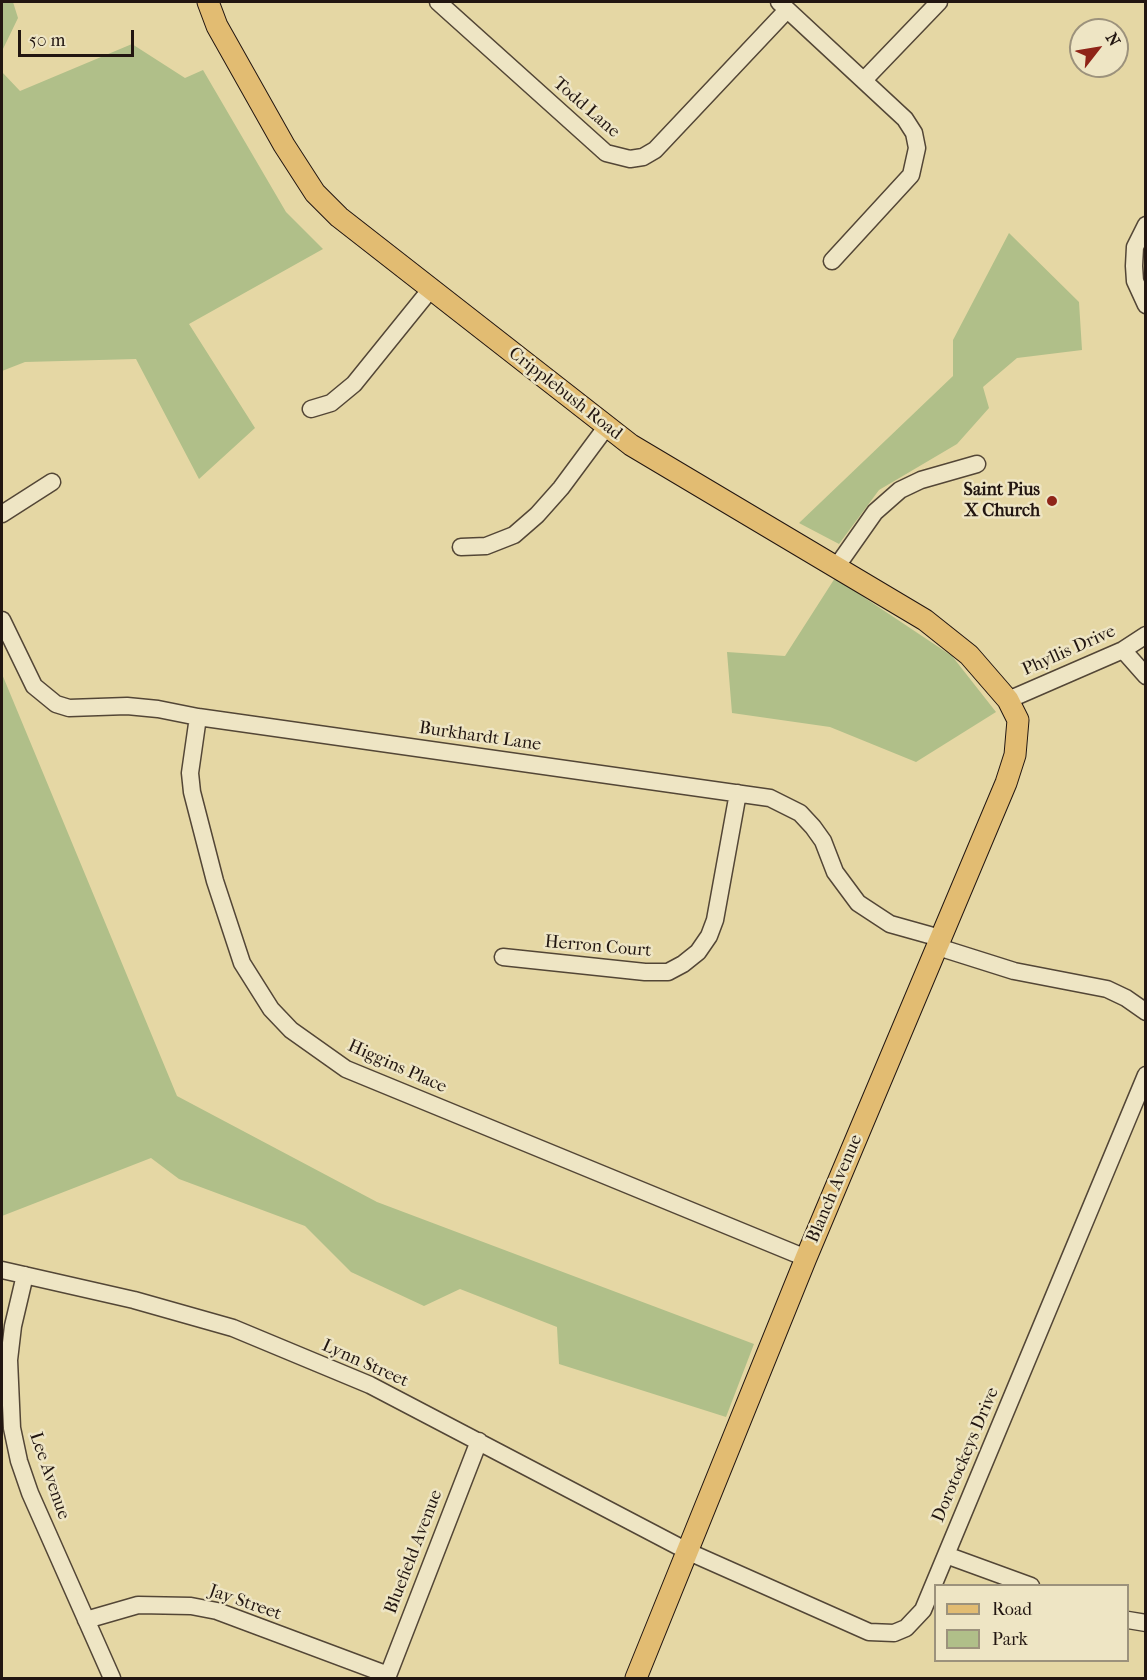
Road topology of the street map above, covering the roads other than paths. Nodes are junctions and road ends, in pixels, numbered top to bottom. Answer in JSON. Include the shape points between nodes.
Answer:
{"nodes":[{"id":1,"x":208,"y":2,"type":"edge"},
{"id":2,"x":438,"y":2,"type":"edge"},
{"id":3,"x":939,"y":2,"type":"edge"},
{"id":4,"x":783,"y":6,"type":"edge"},
{"id":5,"x":864,"y":80,"type":"junction"},
{"id":6,"x":1146,"y":225,"type":"edge"},
{"id":7,"x":832,"y":261,"type":"dead end"},
{"id":8,"x":430,"y":290,"type":"junction"},
{"id":9,"x":1146,"y":305,"type":"edge"},
{"id":10,"x":311,"y":409,"type":"dead end"},
{"id":11,"x":607,"y":426,"type":"junction"},
{"id":12,"x":977,"y":464,"type":"dead end"},
{"id":13,"x":52,"y":482,"type":"dead end"},
{"id":14,"x":2,"y":514,"type":"edge"},
{"id":15,"x":461,"y":547,"type":"dead end"},
{"id":16,"x":837,"y":566,"type":"junction"},
{"id":17,"x":2,"y":620,"type":"edge"},
{"id":18,"x":1146,"y":635,"type":"edge"},
{"id":19,"x":1123,"y":650,"type":"junction"},
{"id":20,"x":1146,"y":676,"type":"edge"},
{"id":21,"x":1008,"y":700,"type":"junction"},
{"id":22,"x":198,"y":717,"type":"junction"},
{"id":23,"x":738,"y":793,"type":"junction"},
{"id":24,"x":939,"y":943,"type":"junction"},
{"id":25,"x":503,"y":957,"type":"dead end"},
{"id":26,"x":1146,"y":1012,"type":"edge"},
{"id":27,"x":1146,"y":1075,"type":"edge"},
{"id":28,"x":806,"y":1258,"type":"junction"},
{"id":29,"x":2,"y":1270,"type":"edge"},
{"id":30,"x":25,"y":1275,"type":"junction"},
{"id":31,"x":479,"y":1441,"type":"junction"},
{"id":32,"x":689,"y":1552,"type":"junction"},
{"id":33,"x":946,"y":1555,"type":"junction"},
{"id":34,"x":1026,"y":1584,"type":"edge"},
{"id":35,"x":86,"y":1620,"type":"junction"},
{"id":36,"x":1129,"y":1620,"type":"edge"},
{"id":37,"x":1146,"y":1623,"type":"edge"},
{"id":38,"x":388,"y":1677,"type":"edge"},
{"id":39,"x":112,"y":1678,"type":"edge"},
{"id":40,"x":636,"y":1678,"type":"edge"}],
"edges":[{"from":1,"to":8,"type":"main road","name":"Cripplebush Road","via":[[217,26],[315,193]]},
{"from":2,"to":4,"type":"street","name":"Todd Lane","via":[[606,153],[630,159],[655,150]]},
{"from":3,"to":5,"type":"street"},
{"from":4,"to":5,"type":"street"},
{"from":5,"to":7,"type":"street","via":[[905,119],[914,133],[916,161],[902,186]]},
{"from":6,"to":9,"type":"street","via":[[1135,247],[1134,266],[1135,281]]},
{"from":8,"to":10,"type":"street","via":[[354,384],[331,403]]},
{"from":8,"to":11,"type":"main road","name":"Cripplebush Road"},
{"from":11,"to":15,"type":"street","via":[[561,488],[514,535],[486,546]]},
{"from":11,"to":16,"type":"main road","name":"Cripplebush Road","via":[[724,502]]},
{"from":12,"to":16,"type":"street","via":[[900,490],[876,512]]},
{"from":13,"to":14,"type":"street"},
{"from":16,"to":21,"type":"main road","name":"Cripplebush Road","via":[[948,637]]},
{"from":17,"to":22,"type":"street","name":"Burkhardt Lane","via":[[34,687],[56,705],[82,709],[127,706]]},
{"from":18,"to":19,"type":"street","name":"Phyllis Drive"},
{"from":19,"to":20,"type":"street"},
{"from":19,"to":21,"type":"street","name":"Phyllis Drive"},
{"from":21,"to":24,"type":"main road","name":"Blanch Avenue","via":[[1018,720],[1015,755]]},
{"from":22,"to":23,"type":"street","name":"Burkhardt Lane"},
{"from":22,"to":28,"type":"street","name":"Higgins Place","via":[[191,783],[215,881],[242,963],[271,1009],[291,1030],[346,1069]]},
{"from":23,"to":24,"type":"street","name":"Burkhardt Lane","via":[[770,798],[801,813],[818,834],[835,872],[858,903],[890,924]]},
{"from":23,"to":25,"type":"street","name":"Herron Court","via":[[715,920],[698,952],[684,964],[668,972],[645,972]]},
{"from":24,"to":26,"type":"street","name":"Burkhardt Lane","via":[[1014,971],[1107,989]]},
{"from":24,"to":28,"type":"main road","name":"Blanch Avenue"},
{"from":27,"to":33,"type":"street","name":"Dorotockeys Drive"},
{"from":28,"to":32,"type":"main road","name":"Blanch Avenue"},
{"from":29,"to":30,"type":"street","name":"Lynn Street"},
{"from":30,"to":31,"type":"street","name":"Lynn Street","via":[[134,1299],[233,1328],[370,1385]]},
{"from":30,"to":35,"type":"street","name":"Lee Avenue","via":[[9,1360],[12,1428],[30,1493]]},
{"from":31,"to":32,"type":"street","name":"Lynn Street"},
{"from":31,"to":38,"type":"street","name":"Bluefield Avenue"},
{"from":32,"to":33,"type":"street","name":"Dorotockeys Drive","via":[[881,1634],[894,1633],[916,1620]]},
{"from":32,"to":40,"type":"main road","name":"Blanch Avenue"},
{"from":33,"to":34,"type":"street"},
{"from":35,"to":38,"type":"street","name":"Jay Street","via":[[138,1605],[191,1605],[217,1611]]},
{"from":35,"to":39,"type":"street","name":"Lee Avenue"},
{"from":36,"to":37,"type":"street"}]}
